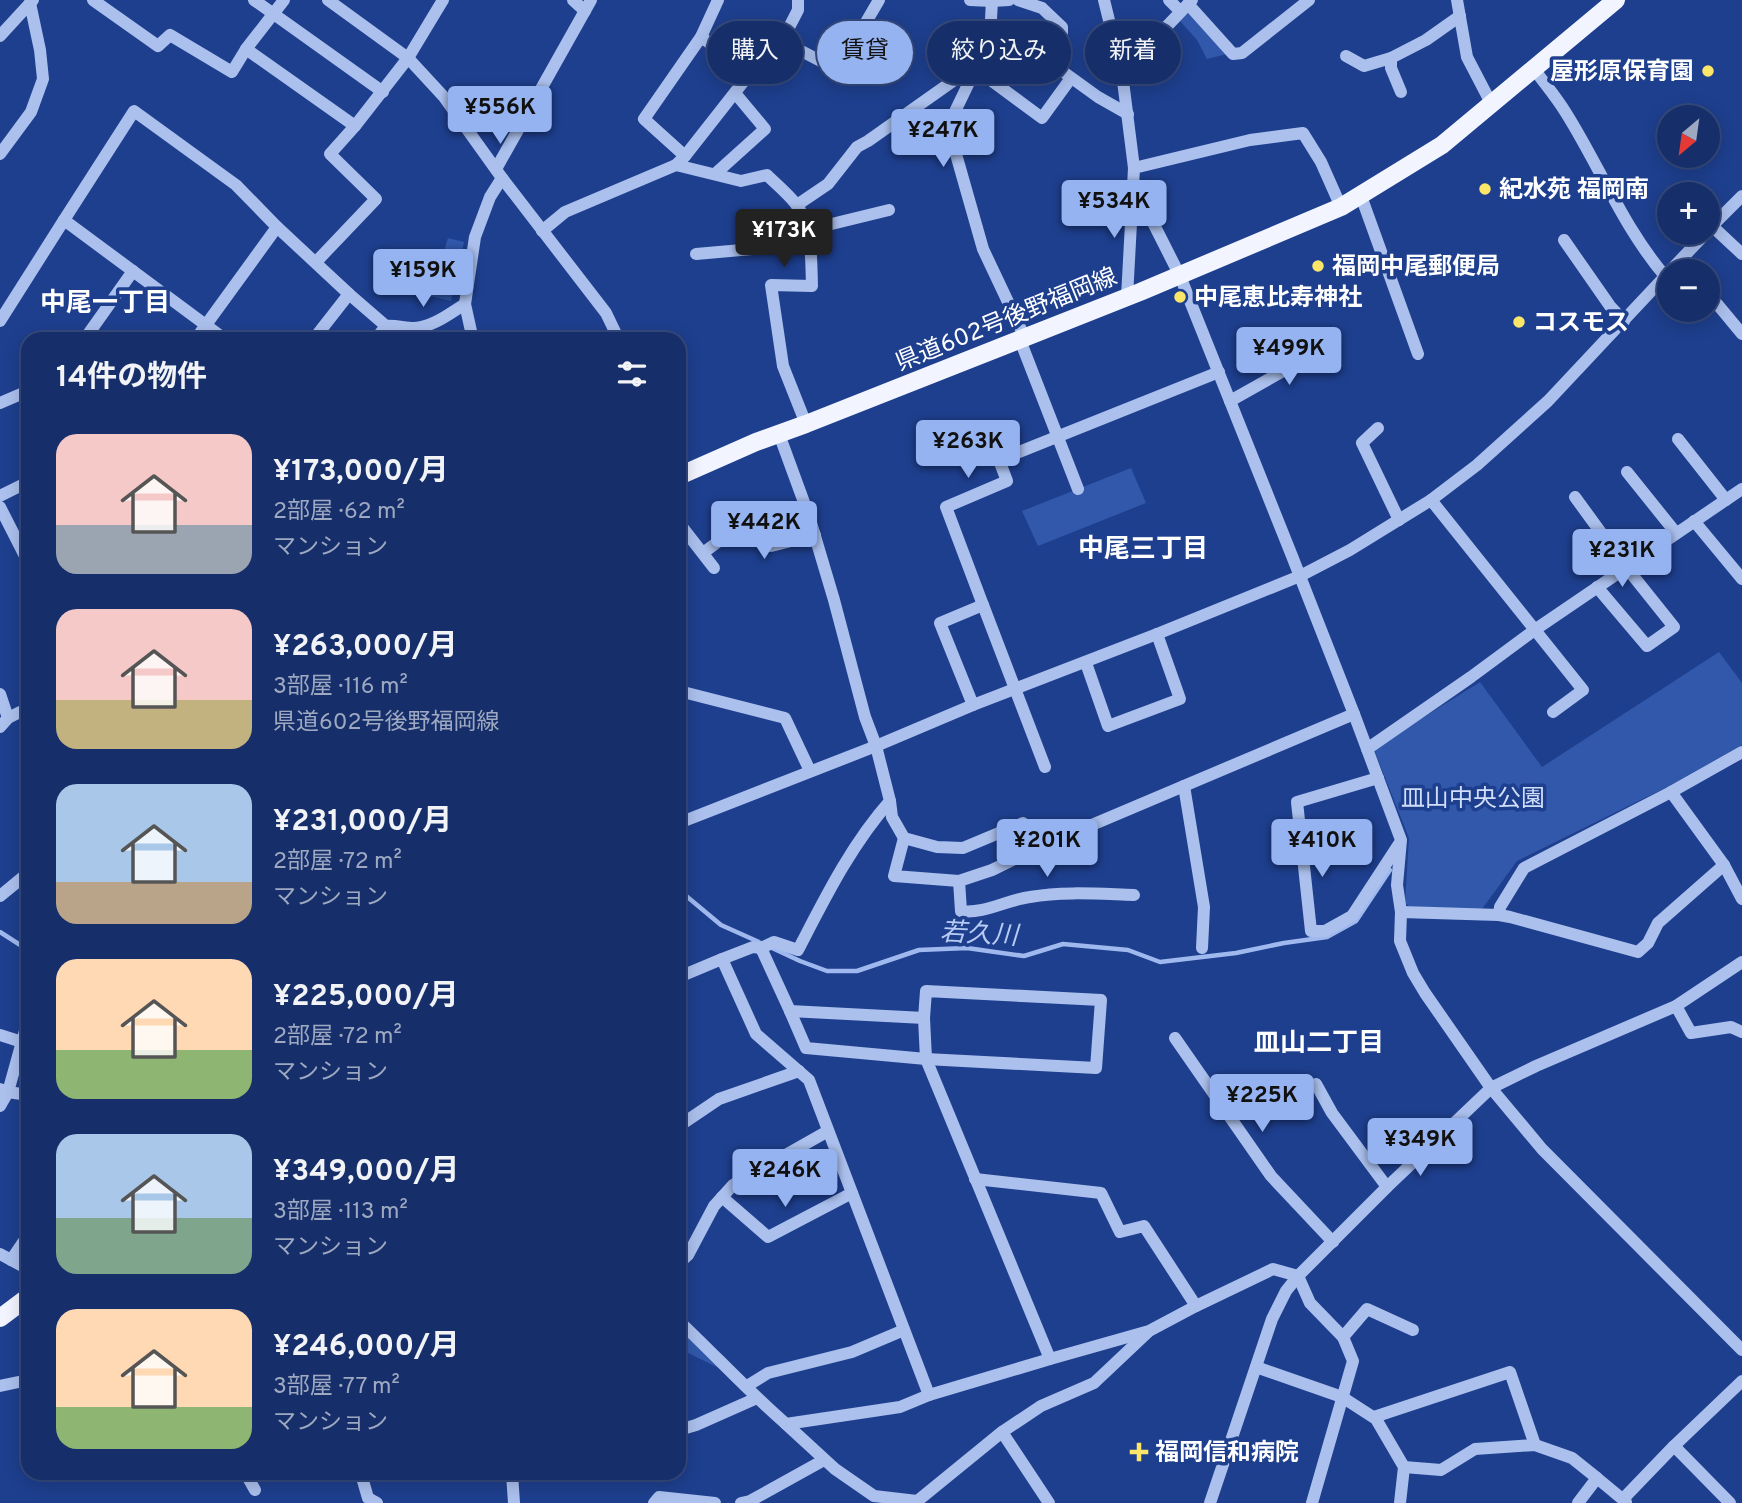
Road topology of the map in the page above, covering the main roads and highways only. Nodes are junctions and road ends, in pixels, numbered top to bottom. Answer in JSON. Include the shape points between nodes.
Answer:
{"nodes":[{"id":1,"x":1616,"y":0,"type":"edge"},
{"id":2,"x":686,"y":473,"type":"edge"},
{"id":3,"x":21,"y":1302,"type":"edge"},
{"id":4,"x":0,"y":1318,"type":"edge"}],
"edges":[{"from":1,"to":2,"type":"main road","name":"県道602号後野福岡線","via":[[1443,145],[1341,207]]},
{"from":3,"to":4,"type":"main road"}]}
